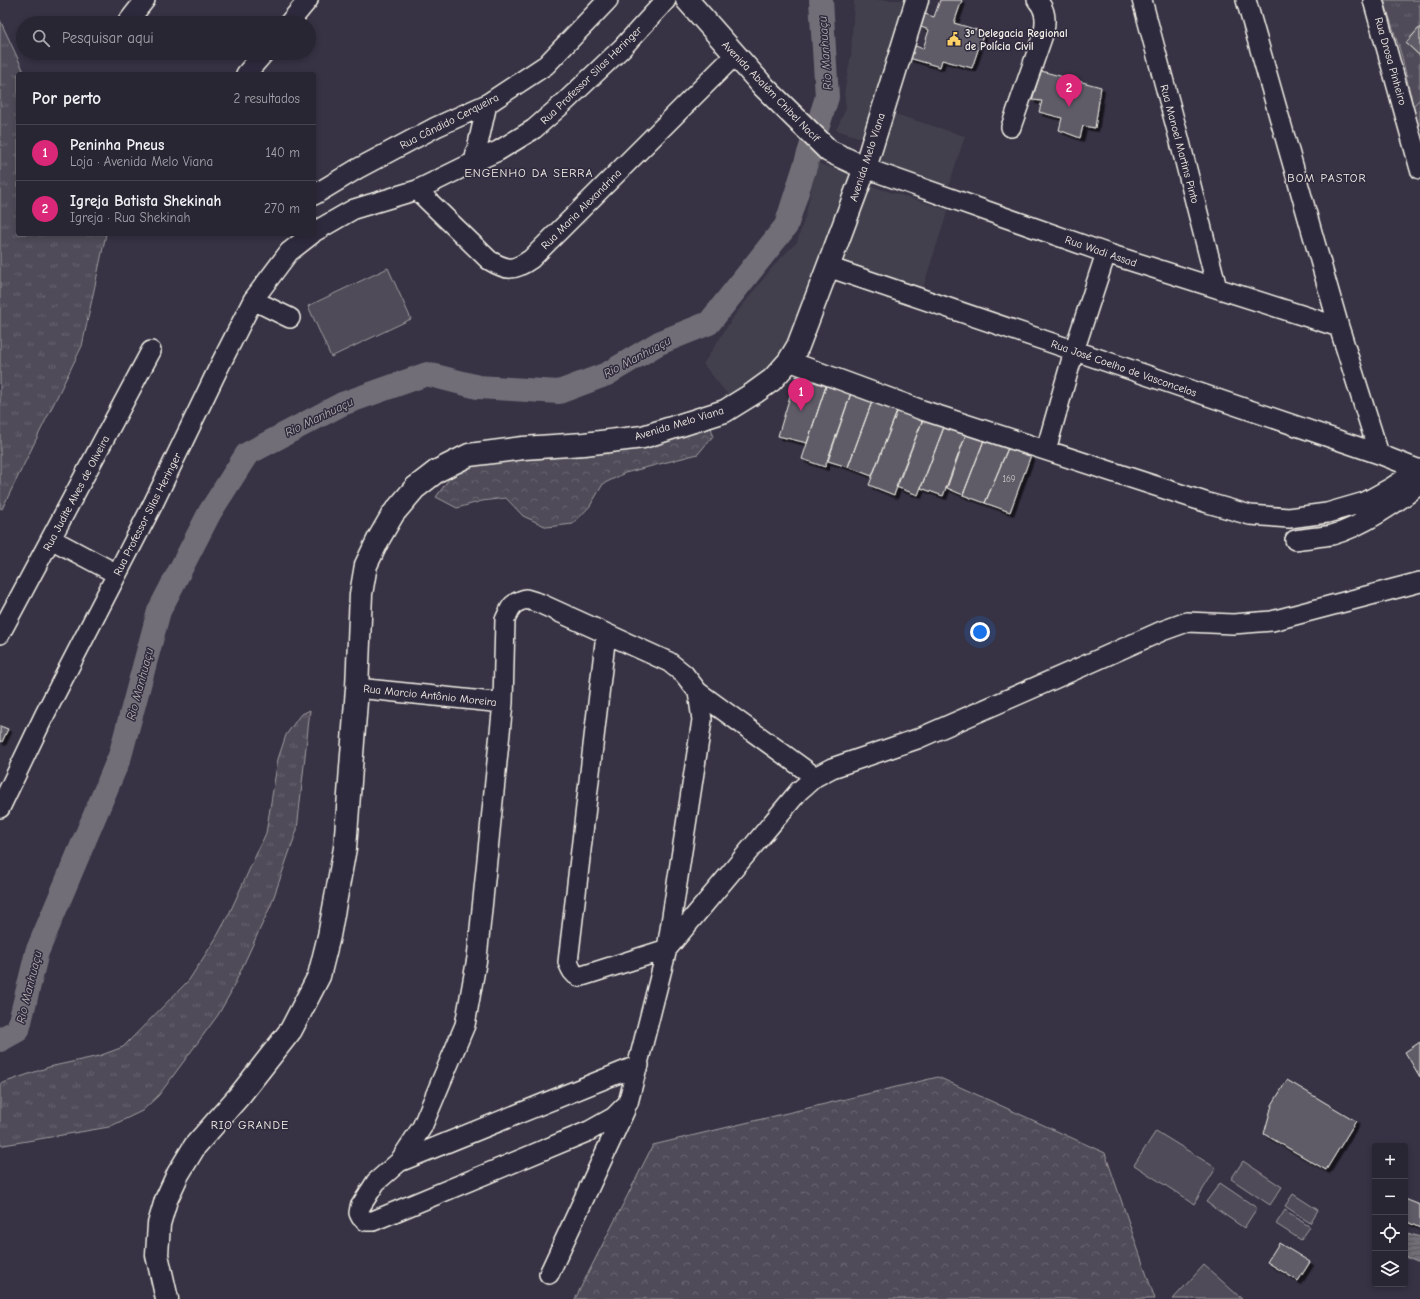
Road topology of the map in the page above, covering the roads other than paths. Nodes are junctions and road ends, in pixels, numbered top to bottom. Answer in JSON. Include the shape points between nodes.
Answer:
{"nodes":[{"id":1,"x":145,"y":0,"type":"edge"},
{"id":2,"x":308,"y":0,"type":"edge"},
{"id":3,"x":608,"y":0,"type":"edge"},
{"id":4,"x":666,"y":0,"type":"edge"},
{"id":5,"x":687,"y":0,"type":"edge"},
{"id":6,"x":917,"y":0,"type":"edge"},
{"id":7,"x":1037,"y":0,"type":"edge"},
{"id":8,"x":1142,"y":0,"type":"edge"},
{"id":9,"x":1246,"y":0,"type":"edge"},
{"id":10,"x":1374,"y":0,"type":"edge"},
{"id":11,"x":132,"y":16,"type":"edge"},
{"id":12,"x":295,"y":16,"type":"edge"},
{"id":13,"x":735,"y":55,"type":"junction"},
{"id":14,"x":258,"y":60,"type":"edge"},
{"id":15,"x":248,"y":72,"type":"edge"},
{"id":16,"x":487,"y":104,"type":"junction"},
{"id":17,"x":1011,"y":128,"type":"dead end"},
{"id":18,"x":474,"y":162,"type":"junction"},
{"id":19,"x":864,"y":168,"type":"junction"},
{"id":20,"x":1420,"y":169,"type":"edge"},
{"id":21,"x":417,"y":190,"type":"junction"},
{"id":22,"x":316,"y":194,"type":"edge"},
{"id":23,"x":316,"y":231,"type":"edge"},
{"id":24,"x":309,"y":236,"type":"edge"},
{"id":25,"x":1106,"y":253,"type":"junction"},
{"id":26,"x":828,"y":267,"type":"junction"},
{"id":27,"x":1216,"y":288,"type":"junction"},
{"id":28,"x":253,"y":300,"type":"junction"},
{"id":29,"x":290,"y":318,"type":"dead end"},
{"id":30,"x":1339,"y":327,"type":"junction"},
{"id":31,"x":152,"y":351,"type":"dead end"},
{"id":32,"x":1074,"y":352,"type":"junction"},
{"id":33,"x":789,"y":361,"type":"junction"},
{"id":34,"x":1046,"y":450,"type":"junction"},
{"id":35,"x":1380,"y":454,"type":"junction"},
{"id":36,"x":1420,"y":469,"type":"edge"},
{"id":37,"x":1420,"y":484,"type":"edge"},
{"id":38,"x":51,"y":539,"type":"junction"},
{"id":39,"x":1295,"y":540,"type":"dead end"},
{"id":40,"x":117,"y":574,"type":"junction"},
{"id":41,"x":1420,"y":582,"type":"edge"},
{"id":42,"x":0,"y":634,"type":"edge"},
{"id":43,"x":606,"y":634,"type":"junction"},
{"id":44,"x":357,"y":688,"type":"junction"},
{"id":45,"x":698,"y":692,"type":"junction"},
{"id":46,"x":503,"y":703,"type":"junction"},
{"id":47,"x":815,"y":777,"type":"junction"},
{"id":48,"x":0,"y":808,"type":"edge"},
{"id":49,"x":667,"y":949,"type":"junction"},
{"id":50,"x":639,"y":1065,"type":"junction"},
{"id":51,"x":628,"y":1103,"type":"junction"},
{"id":52,"x":399,"y":1162,"type":"junction"},
{"id":53,"x":549,"y":1274,"type":"dead end"},
{"id":54,"x":167,"y":1299,"type":"edge"}],
"edges":[{"from":1,"to":11,"type":"street"},
{"from":2,"to":12,"type":"street"},
{"from":3,"to":16,"type":"street","name":"Rua Cândido Cerqueira","via":[[546,65]]},
{"from":4,"to":18,"type":"street","name":"Rua Professor Silas Heringer","via":[[622,48],[534,129]]},
{"from":5,"to":13,"type":"main road","name":"Avenida Abalém Chibel Nacif"},
{"from":6,"to":19,"type":"main road","name":"Avenida Melo Viana"},
{"from":7,"to":17,"type":"street","via":[[1046,16],[1044,32]]},
{"from":8,"to":27,"type":"street","name":"Rua Manoel Martins Pinto"},
{"from":9,"to":30,"type":"street"},
{"from":10,"to":20,"type":"street","name":"Rua Drosa Pinheiro"},
{"from":13,"to":19,"type":"main road","name":"Avenida Abalém Chibel Nacif","via":[[829,151]]},
{"from":13,"to":21,"type":"street","name":"Rua Maria Alexandrina","via":[[531,259],[519,268],[502,268],[489,260]]},
{"from":14,"to":15,"type":"street"},
{"from":16,"to":18,"type":"street"},
{"from":16,"to":22,"type":"street","name":"Rua Cândido Cerqueira","via":[[436,127]]},
{"from":18,"to":21,"type":"street","name":"Rua Professor Silas Heringer"},
{"from":19,"to":25,"type":"street","name":"Rua Wadi Assad"},
{"from":19,"to":26,"type":"main road","name":"Avenida Melo Viana"},
{"from":21,"to":23,"type":"street","name":"Rua Professor Silas Heringer","via":[[354,209]]},
{"from":24,"to":28,"type":"street","name":"Rua Professor Silas Heringer","via":[[289,252]]},
{"from":25,"to":27,"type":"street","name":"Rua Wadi Assad"},
{"from":25,"to":32,"type":"street"},
{"from":26,"to":32,"type":"street","name":"Rua José Coelho de Vasconcelos"},
{"from":26,"to":33,"type":"main road","name":"Avenida Melo Viana","via":[[798,346]]},
{"from":27,"to":30,"type":"street","name":"Rua Wadi Assad"},
{"from":28,"to":29,"type":"street"},
{"from":28,"to":40,"type":"street","name":"Rua Professor Silas Heringer"},
{"from":30,"to":35,"type":"street"},
{"from":31,"to":38,"type":"street","name":"Rua Judite Alves de Oliveira"},
{"from":32,"to":34,"type":"street"},
{"from":32,"to":35,"type":"street","name":"Rua José Coelho de Vasconcelos"},
{"from":33,"to":34,"type":"street","via":[[922,410]]},
{"from":33,"to":44,"type":"main road","name":"Avenida Melo Viana","via":[[772,380],[725,411],[643,437],[469,455],[437,471],[415,488],[394,514],[366,565],[361,594]]},
{"from":34,"to":36,"type":"street","via":[[1250,515],[1289,518],[1327,513],[1364,502]]},
{"from":35,"to":36,"type":"street","name":"Rua José Coelho de Vasconcelos"},
{"from":37,"to":39,"type":"street","via":[[1396,502],[1354,526],[1332,534]]},
{"from":38,"to":40,"type":"street"},
{"from":38,"to":42,"type":"street","name":"Rua Judite Alves de Oliveira"},
{"from":40,"to":48,"type":"street","name":"Rua Professor Silas Heringer"},
{"from":41,"to":47,"type":"street","via":[[1272,621],[1233,624],[1187,622],[917,739],[832,768]]},
{"from":43,"to":45,"type":"street","via":[[669,662],[684,674]]},
{"from":43,"to":46,"type":"street","via":[[539,603],[526,599],[516,602],[505,620]]},
{"from":43,"to":49,"type":"street","via":[[568,962],[571,970],[579,977]]},
{"from":44,"to":46,"type":"street","name":"Rua Marcio Antônio Moreira"},
{"from":44,"to":54,"type":"main road","name":"Avenida Melo Viana","via":[[345,848],[319,976],[291,1030],[240,1095],[195,1146],[178,1174],[159,1224],[157,1255]]},
{"from":45,"to":47,"type":"street"},
{"from":45,"to":49,"type":"street","via":[[702,720]]},
{"from":46,"to":52,"type":"street","via":[[477,958],[465,1025],[422,1127]]},
{"from":47,"to":49,"type":"street","via":[[799,792]]},
{"from":49,"to":50,"type":"street"},
{"from":50,"to":51,"type":"street"},
{"from":50,"to":52,"type":"street"},
{"from":51,"to":52,"type":"street","via":[[614,1118],[590,1131],[366,1222],[359,1214],[360,1207],[376,1182]]},
{"from":51,"to":53,"type":"street"}]}
